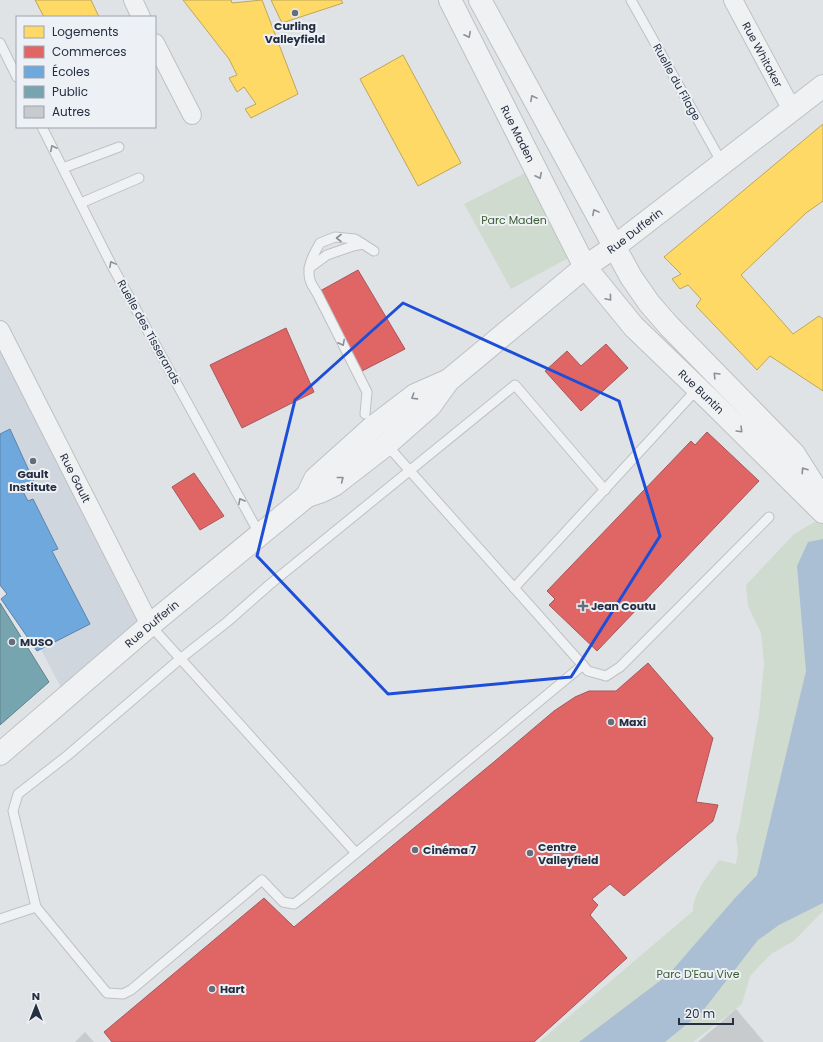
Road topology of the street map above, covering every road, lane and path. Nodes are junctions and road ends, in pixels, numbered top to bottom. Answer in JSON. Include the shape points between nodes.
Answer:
{"nodes":[{"id":1,"x":133,"y":0,"type":"edge"},
{"id":2,"x":450,"y":0,"type":"edge"},
{"id":3,"x":480,"y":0,"type":"edge"},
{"id":4,"x":631,"y":0,"type":"edge"},
{"id":5,"x":733,"y":0,"type":"edge"},
{"id":6,"x":141,"y":16,"type":"edge"},
{"id":7,"x":0,"y":43,"type":"edge"},
{"id":8,"x":156,"y":45,"type":"edge"},
{"id":9,"x":16,"y":75,"type":"edge"},
{"id":10,"x":823,"y":86,"type":"edge"},
{"id":11,"x":792,"y":110,"type":"junction"},
{"id":12,"x":192,"y":115,"type":"dead end"},
{"id":13,"x":43,"y":128,"type":"edge"},
{"id":14,"x":119,"y":147,"type":"dead end"},
{"id":15,"x":722,"y":163,"type":"junction"},
{"id":16,"x":63,"y":168,"type":"junction"},
{"id":17,"x":139,"y":178,"type":"dead end"},
{"id":18,"x":80,"y":202,"type":"junction"},
{"id":19,"x":363,"y":244,"type":"junction"},
{"id":20,"x":614,"y":247,"type":"junction"},
{"id":21,"x":374,"y":251,"type":"dead end"},
{"id":22,"x":585,"y":267,"type":"junction"},
{"id":23,"x":309,"y":268,"type":"junction"},
{"id":24,"x":0,"y":330,"type":"edge"},
{"id":25,"x":698,"y":388,"type":"junction"},
{"id":26,"x":377,"y":431,"type":"junction"},
{"id":27,"x":410,"y":470,"type":"junction"},
{"id":28,"x":605,"y":490,"type":"junction"},
{"id":29,"x":823,"y":504,"type":"edge"},
{"id":30,"x":823,"y":512,"type":"edge"},
{"id":31,"x":770,"y":517,"type":"dead end"},
{"id":32,"x":260,"y":535,"type":"junction"},
{"id":33,"x":514,"y":588,"type":"junction"},
{"id":34,"x":150,"y":625,"type":"junction"},
{"id":35,"x":180,"y":659,"type":"junction"},
{"id":36,"x":583,"y":665,"type":"junction"},
{"id":37,"x":0,"y":754,"type":"edge"},
{"id":38,"x":356,"y":853,"type":"junction"},
{"id":39,"x":36,"y":907,"type":"junction"},
{"id":40,"x":0,"y":919,"type":"edge"}],
"edges":[{"from":1,"to":6,"type":"street"},
{"from":2,"to":22,"type":"street","name":"Rue Maden","one_way":true},
{"from":20,"to":3,"type":"street","one_way":true},
{"from":4,"to":15,"type":"lane","name":"Ruelle du Filage"},
{"from":5,"to":11,"type":"street","name":"Rue Whitaker"},
{"from":7,"to":9,"type":"lane"},
{"from":8,"to":12,"type":"street"},
{"from":10,"to":11,"type":"street","name":"Rue Dufferin"},
{"from":11,"to":15,"type":"street","name":"Rue Dufferin"},
{"from":16,"to":13,"type":"lane","name":"Ruelle des Tisserands","one_way":true},
{"from":14,"to":16,"type":"lane"},
{"from":15,"to":20,"type":"street","name":"Rue Dufferin"},
{"from":16,"to":18,"type":"lane","name":"Ruelle des Tisserands"},
{"from":17,"to":18,"type":"lane"},
{"from":32,"to":18,"type":"lane","name":"Ruelle des Tisserands","one_way":true,"via":[[111,264]]},
{"from":19,"to":21,"type":"lane"},
{"from":19,"to":23,"type":"lane","via":[[327,255]]},
{"from":19,"to":23,"type":"lane","one_way":true,"via":[[355,239],[335,237],[320,243]]},
{"from":20,"to":22,"type":"street","name":"Rue Dufferin"},
{"from":29,"to":20,"type":"street","name":"Rue Buntin","one_way":true,"via":[[794,454],[669,326],[649,303]]},
{"from":22,"to":25,"type":"street","name":"Rue Buntin","one_way":true,"via":[[634,327]]},
{"from":22,"to":26,"type":"street","name":"Rue Dufferin","via":[[449,380],[430,406]]},
{"from":23,"to":26,"type":"lane","one_way":true,"via":[[311,282],[367,392]]},
{"from":24,"to":34,"type":"street","name":"Rue Gault"},
{"from":25,"to":28,"type":"lane"},
{"from":25,"to":30,"type":"street","name":"Rue Buntin","one_way":true},
{"from":26,"to":27,"type":"lane"},
{"from":26,"to":32,"type":"street","name":"Rue Dufferin","via":[[334,485],[307,496]]},
{"from":27,"to":28,"type":"lane","via":[[515,385]]},
{"from":27,"to":33,"type":"lane"},
{"from":27,"to":35,"type":"lane"},
{"from":28,"to":33,"type":"lane"},
{"from":31,"to":36,"type":"lane","via":[[620,667],[606,676],[588,671]]},
{"from":32,"to":34,"type":"street","name":"Rue Dufferin"},
{"from":33,"to":36,"type":"lane"},
{"from":34,"to":35,"type":"lane"},
{"from":34,"to":37,"type":"street","name":"Rue Dufferin"},
{"from":35,"to":38,"type":"lane"},
{"from":35,"to":39,"type":"lane","via":[[68,755],[18,794],[13,811]]},
{"from":36,"to":38,"type":"lane"},
{"from":38,"to":39,"type":"lane","via":[[294,904],[283,902],[262,880],[136,986],[123,994],[106,992]]},
{"from":39,"to":40,"type":"lane"}]}
